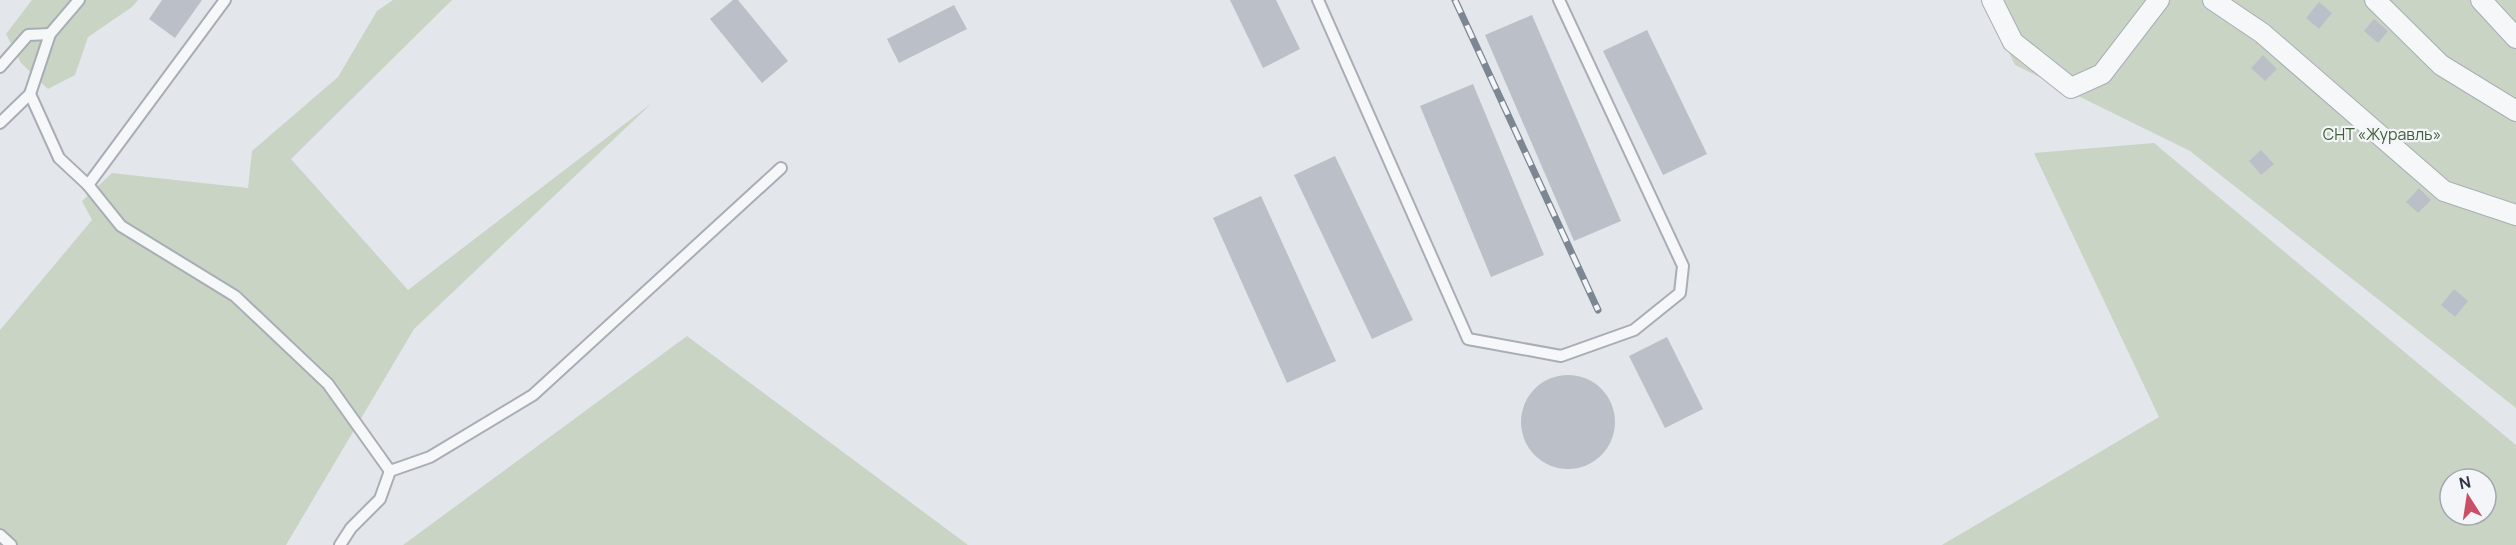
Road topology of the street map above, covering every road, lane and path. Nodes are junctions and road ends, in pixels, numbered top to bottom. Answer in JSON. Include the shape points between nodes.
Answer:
{"nodes":[{"id":1,"x":79,"y":0,"type":"edge"},
{"id":2,"x":225,"y":0,"type":"edge"},
{"id":3,"x":1318,"y":0,"type":"edge"},
{"id":4,"x":1559,"y":0,"type":"edge"},
{"id":5,"x":1992,"y":0,"type":"edge"},
{"id":6,"x":2159,"y":0,"type":"edge"},
{"id":7,"x":2213,"y":0,"type":"edge"},
{"id":8,"x":2375,"y":0,"type":"edge"},
{"id":9,"x":2481,"y":0,"type":"edge"},
{"id":10,"x":50,"y":34,"type":"junction"},
{"id":11,"x":2516,"y":38,"type":"edge"},
{"id":12,"x":0,"y":67,"type":"edge"},
{"id":13,"x":30,"y":94,"type":"junction"},
{"id":14,"x":2516,"y":111,"type":"edge"},
{"id":15,"x":0,"y":123,"type":"edge"},
{"id":16,"x":781,"y":168,"type":"dead end"},
{"id":17,"x":88,"y":185,"type":"junction"},
{"id":18,"x":2515,"y":207,"type":"edge"},
{"id":19,"x":390,"y":471,"type":"junction"},
{"id":20,"x":0,"y":535,"type":"edge"},
{"id":21,"x":11,"y":545,"type":"edge"},
{"id":22,"x":340,"y":545,"type":"edge"}],
"edges":[{"from":1,"to":10,"type":"lane"},
{"from":2,"to":17,"type":"lane"},
{"from":3,"to":4,"type":"lane","via":[[1468,339],[1561,356],[1634,330],[1680,293],[1683,266]]},
{"from":5,"to":6,"type":"street","via":[[2013,42],[2071,88],[2102,74]]},
{"from":7,"to":18,"type":"street","via":[[2262,33],[2444,191]]},
{"from":8,"to":14,"type":"street","via":[[2441,65]]},
{"from":9,"to":11,"type":"street"},
{"from":10,"to":12,"type":"lane","via":[[28,35]]},
{"from":10,"to":13,"type":"lane"},
{"from":13,"to":15,"type":"lane"},
{"from":13,"to":17,"type":"lane","via":[[59,158]]},
{"from":16,"to":19,"type":"lane","via":[[533,395],[430,457]]},
{"from":17,"to":19,"type":"lane","via":[[121,226],[235,296],[328,384]]},
{"from":19,"to":22,"type":"lane","via":[[380,499]]},
{"from":20,"to":21,"type":"lane"}]}
